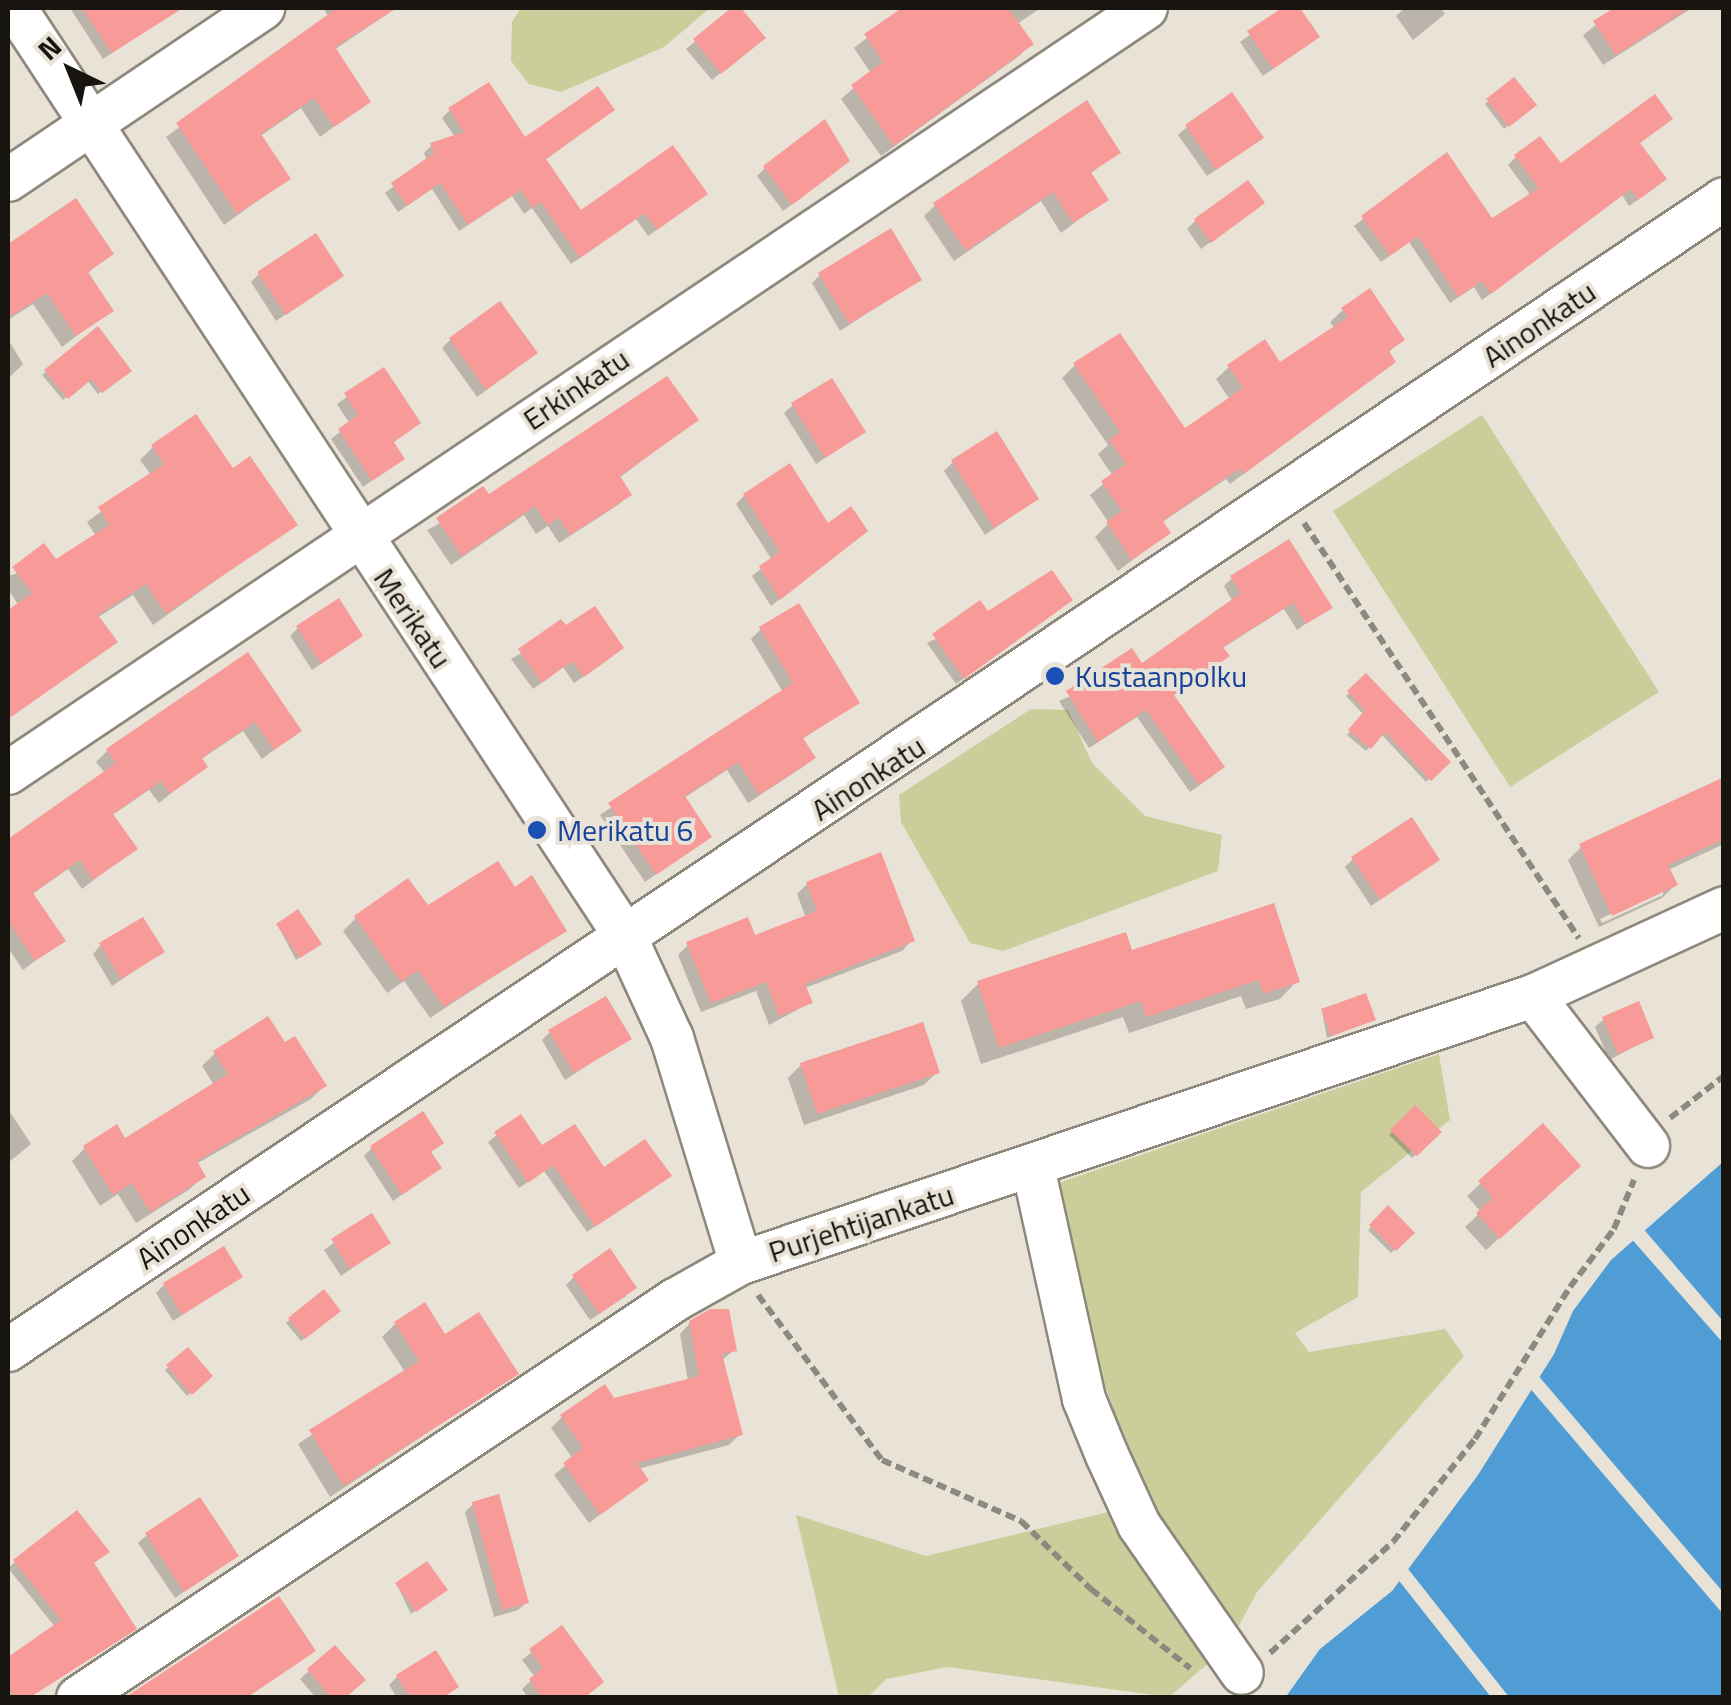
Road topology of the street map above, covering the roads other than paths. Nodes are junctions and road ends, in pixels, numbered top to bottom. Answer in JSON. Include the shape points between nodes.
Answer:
{"nodes":[{"id":1,"x":15,"y":8,"type":"edge"},
{"id":2,"x":263,"y":8,"type":"edge"},
{"id":3,"x":1146,"y":8,"type":"edge"},
{"id":4,"x":91,"y":124,"type":"junction"},
{"id":5,"x":8,"y":180,"type":"edge"},
{"id":6,"x":1724,"y":199,"type":"edge"},
{"id":7,"x":357,"y":534,"type":"junction"},
{"id":8,"x":8,"y":773,"type":"edge"},
{"id":9,"x":1724,"y":908,"type":"edge"},
{"id":10,"x":625,"y":936,"type":"junction"},
{"id":11,"x":1533,"y":996,"type":"junction"},
{"id":12,"x":1648,"y":1146,"type":"road end"},
{"id":13,"x":1033,"y":1167,"type":"junction"},
{"id":14,"x":740,"y":1262,"type":"junction"},
{"id":15,"x":8,"y":1350,"type":"edge"},
{"id":16,"x":1242,"y":1673,"type":"road end"},
{"id":17,"x":78,"y":1698,"type":"edge"}],
"edges":[{"from":1,"to":4,"type":"street","name":"Merikatu"},
{"from":2,"to":4,"type":"street"},
{"from":3,"to":7,"type":"street","name":"Erkinkatu"},
{"from":4,"to":5,"type":"street"},
{"from":4,"to":7,"type":"street","name":"Merikatu"},
{"from":6,"to":10,"type":"street","name":"Ainonkatu"},
{"from":7,"to":8,"type":"street","name":"Erkinkatu"},
{"from":7,"to":10,"type":"street","name":"Merikatu"},
{"from":9,"to":11,"type":"street","name":"Purjehtijankatu"},
{"from":10,"to":14,"type":"street","name":"Merikatu","via":[[672,1038]]},
{"from":10,"to":15,"type":"street","name":"Ainonkatu"},
{"from":11,"to":12,"type":"street"},
{"from":11,"to":13,"type":"street","name":"Purjehtijankatu"},
{"from":13,"to":14,"type":"street","name":"Purjehtijankatu"},
{"from":13,"to":16,"type":"street","via":[[1084,1399],[1107,1455],[1140,1526]]},
{"from":14,"to":17,"type":"street","name":"Purjehtijankatu"}]}
